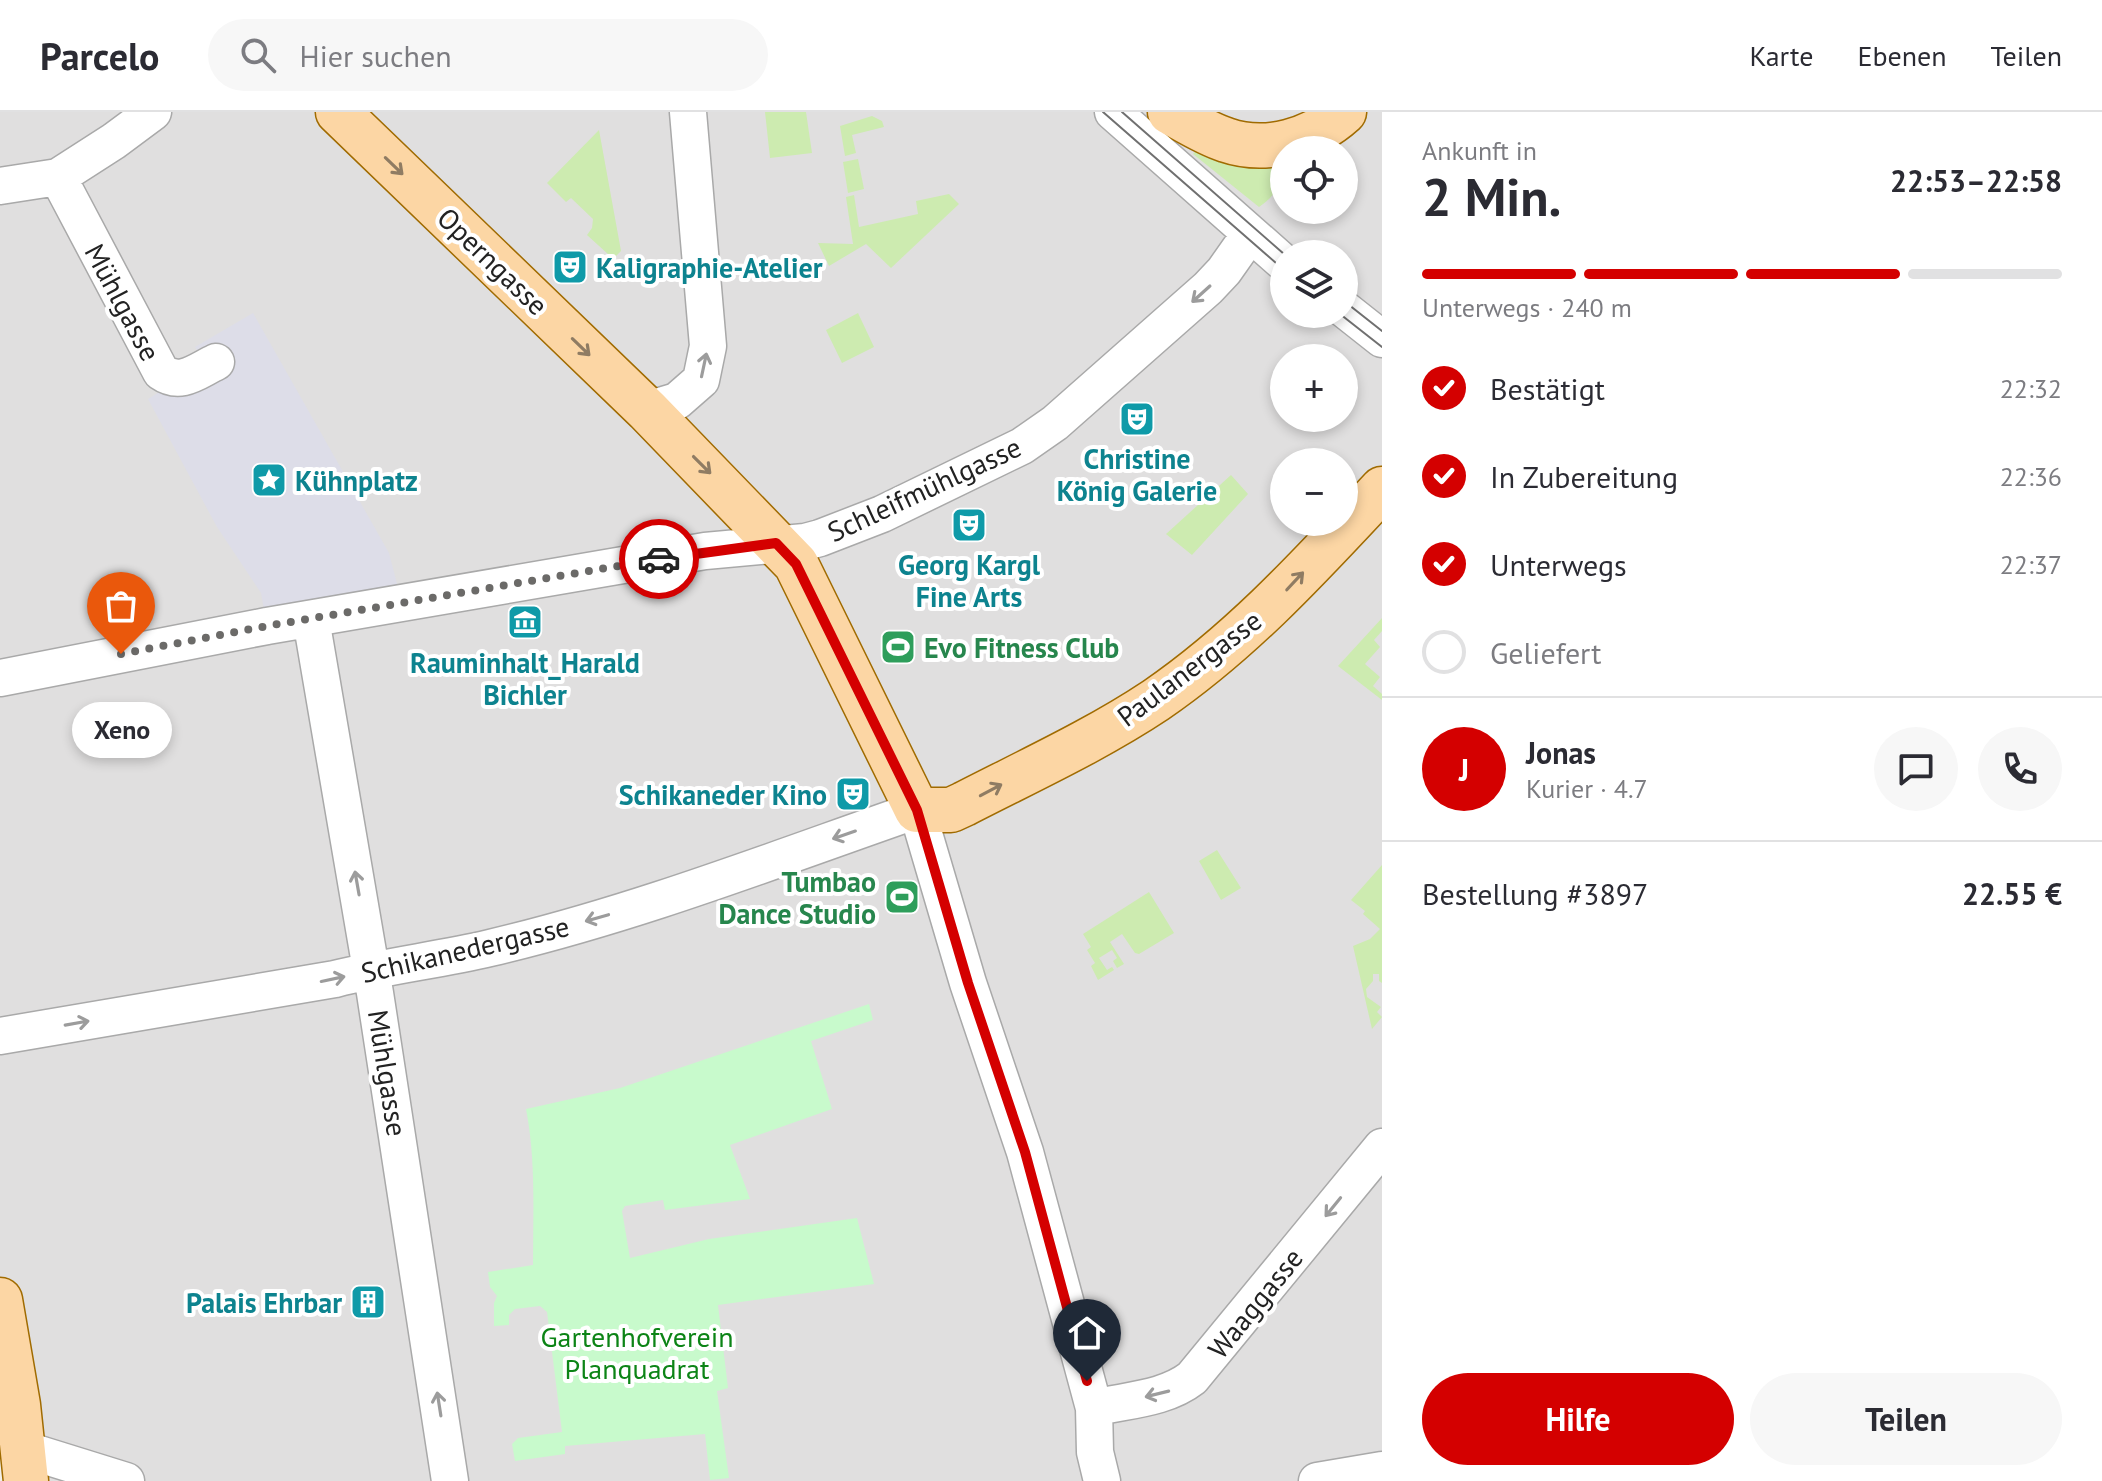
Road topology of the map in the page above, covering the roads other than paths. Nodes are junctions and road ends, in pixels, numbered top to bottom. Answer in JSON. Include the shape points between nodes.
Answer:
{"nodes":[{"id":1,"x":153,"y":112,"type":"edge"},
{"id":2,"x":338,"y":112,"type":"edge"},
{"id":3,"x":688,"y":112,"type":"edge"},
{"id":4,"x":1113,"y":112,"type":"edge"},
{"id":5,"x":1170,"y":112,"type":"edge"},
{"id":6,"x":1344,"y":112,"type":"edge"},
{"id":7,"x":58,"y":177,"type":"junction"},
{"id":8,"x":0,"y":186,"type":"edge"},
{"id":9,"x":1250,"y":234,"type":"junction"},
{"id":10,"x":1270,"y":251,"type":"edge"},
{"id":11,"x":1358,"y":320,"type":"edge"},
{"id":12,"x":1382,"y":339,"type":"edge"},
{"id":13,"x":216,"y":362,"type":"dead end"},
{"id":14,"x":647,"y":410,"type":"junction"},
{"id":15,"x":1382,"y":489,"type":"edge"},
{"id":16,"x":776,"y":543,"type":"junction"},
{"id":17,"x":311,"y":619,"type":"junction"},
{"id":18,"x":0,"y":678,"type":"edge"},
{"id":19,"x":917,"y":810,"type":"junction"},
{"id":20,"x":371,"y":970,"type":"junction"},
{"id":21,"x":0,"y":1036,"type":"edge"},
{"id":22,"x":1382,"y":1147,"type":"edge"},
{"id":23,"x":0,"y":1300,"type":"edge"},
{"id":24,"x":1094,"y":1408,"type":"junction"},
{"id":25,"x":25,"y":1465,"type":"edge"},
{"id":26,"x":1382,"y":1470,"type":"edge"},
{"id":27,"x":126,"y":1481,"type":"edge"},
{"id":28,"x":450,"y":1481,"type":"edge"},
{"id":29,"x":1102,"y":1481,"type":"edge"},
{"id":30,"x":1123,"y":1481,"type":"edge"},
{"id":31,"x":1317,"y":1481,"type":"edge"}],
"edges":[{"from":1,"to":7,"type":"street"},
{"from":2,"to":14,"type":"main road","name":"Operngasse","one_way":true},
{"from":14,"to":3,"type":"street","one_way":true,"via":[[677,401],[701,380],[708,346]]},
{"from":4,"to":9,"type":"street"},
{"from":5,"to":6,"type":"main road","via":[[1228,141],[1262,146],[1292,142]]},
{"from":7,"to":8,"type":"street"},
{"from":7,"to":13,"type":"street","name":"Mühlgasse","via":[[161,372],[182,378]]},
{"from":9,"to":10,"type":"street"},
{"from":9,"to":16,"type":"street","name":"Schleifmühlgasse","one_way":true,"via":[[1208,288],[1022,446],[838,532],[805,542]]},
{"from":11,"to":12,"type":"street"},
{"from":14,"to":16,"type":"main road","name":"Operngasse","one_way":true},
{"from":19,"to":15,"type":"main road","name":"Paulanergasse","one_way":true,"via":[[951,810],[964,804],[1158,698],[1270,607]]},
{"from":16,"to":17,"type":"street","name":"Schleifmühlgasse"},
{"from":16,"to":19,"type":"main road","name":"Operngasse","via":[[796,564]]},
{"from":17,"to":18,"type":"street","name":"Schleifmühlgasse"},
{"from":20,"to":17,"type":"street","name":"Mühlgasse","one_way":true},
{"from":19,"to":20,"type":"street","name":"Schikanedergasse","one_way":true,"via":[[641,906],[489,949]]},
{"from":19,"to":24,"type":"street","via":[[1025,1152]]},
{"from":21,"to":20,"type":"street","name":"Schikanedergasse","one_way":true},
{"from":28,"to":20,"type":"street","name":"Mühlgasse","one_way":true},
{"from":22,"to":24,"type":"street","name":"Waaggasse","one_way":true,"via":[[1192,1378],[1161,1394]]},
{"from":23,"to":25,"type":"main road"},
{"from":24,"to":29,"type":"street"},
{"from":24,"to":30,"type":"street","via":[[1110,1434]]},
{"from":25,"to":27,"type":"street"},
{"from":26,"to":31,"type":"street"}]}
